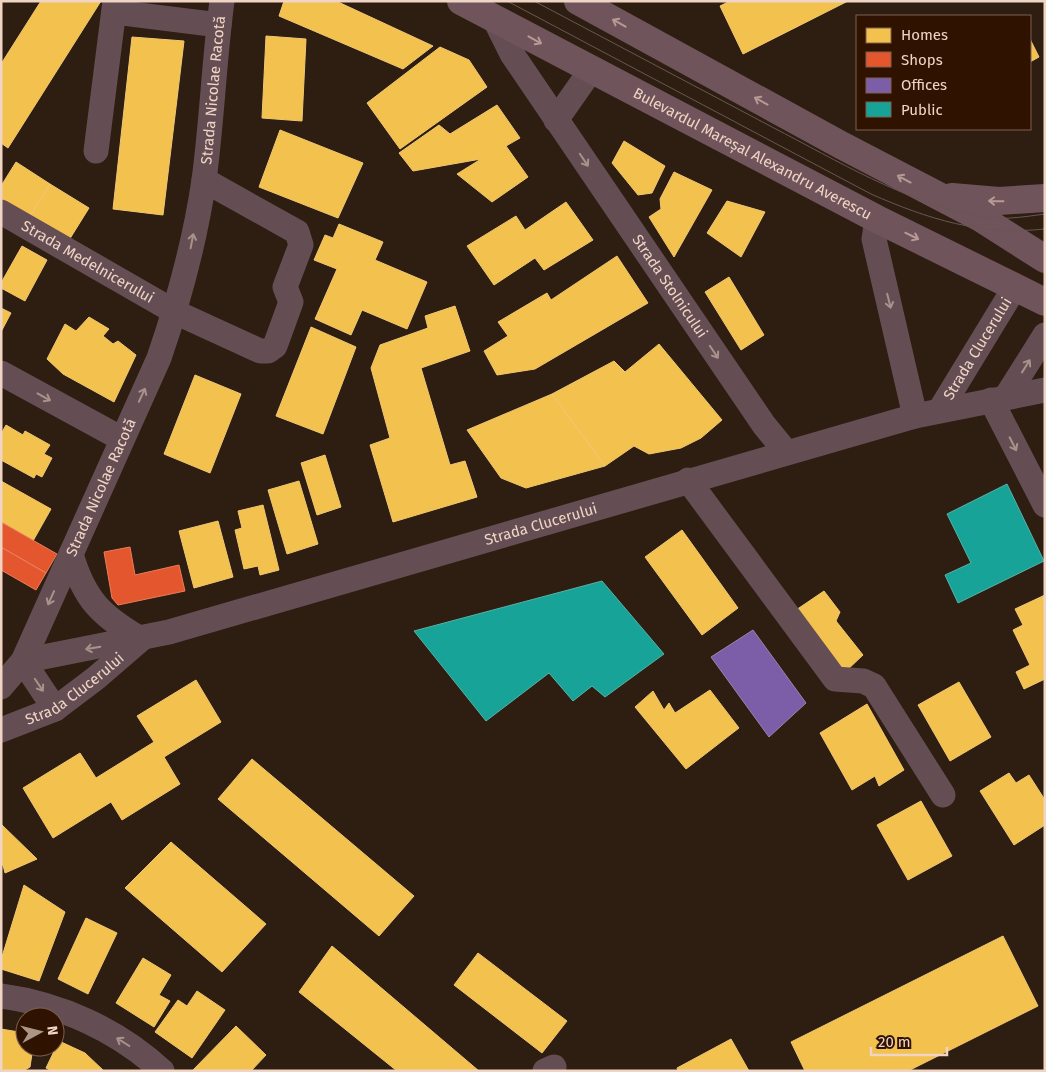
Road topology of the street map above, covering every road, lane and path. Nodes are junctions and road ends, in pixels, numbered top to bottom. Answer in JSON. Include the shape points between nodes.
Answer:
{"nodes":[{"id":1,"x":461,"y":1,"type":"edge"},
{"id":2,"x":578,"y":1,"type":"edge"},
{"id":3,"x":115,"y":7,"type":"edge"},
{"id":4,"x":221,"y":13,"type":"edge"},
{"id":5,"x":494,"y":18,"type":"junction"},
{"id":6,"x":584,"y":80,"type":"dead end"},
{"id":7,"x":556,"y":120,"type":"junction"},
{"id":8,"x":96,"y":151,"type":"dead end"},
{"id":9,"x":204,"y":180,"type":"junction"},
{"id":10,"x":933,"y":194,"type":"junction"},
{"id":11,"x":1045,"y":198,"type":"edge"},
{"id":12,"x":1,"y":212,"type":"edge"},
{"id":13,"x":877,"y":219,"type":"junction"},
{"id":14,"x":1043,"y":253,"type":"edge"},
{"id":15,"x":964,"y":262,"type":"junction"},
{"id":16,"x":1015,"y":287,"type":"junction"},
{"id":17,"x":1045,"y":302,"type":"edge"},
{"id":18,"x":175,"y":312,"type":"junction"},
{"id":19,"x":1045,"y":336,"type":"edge"},
{"id":20,"x":1,"y":373,"type":"edge"},
{"id":21,"x":1045,"y":390,"type":"edge"},
{"id":22,"x":999,"y":399,"type":"junction"},
{"id":23,"x":940,"y":410,"type":"junction"},
{"id":24,"x":915,"y":416,"type":"junction"},
{"id":25,"x":122,"y":439,"type":"junction"},
{"id":26,"x":786,"y":452,"type":"junction"},
{"id":27,"x":688,"y":480,"type":"junction"},
{"id":28,"x":1045,"y":505,"type":"edge"},
{"id":29,"x":71,"y":554,"type":"junction"},
{"id":30,"x":141,"y":639,"type":"junction"},
{"id":31,"x":23,"y":661,"type":"junction"},
{"id":32,"x":1,"y":687,"type":"edge"},
{"id":33,"x":55,"y":709,"type":"junction"},
{"id":34,"x":1,"y":730,"type":"edge"},
{"id":35,"x":943,"y":795,"type":"dead end"},
{"id":36,"x":1,"y":996,"type":"edge"},
{"id":37,"x":162,"y":1071,"type":"edge"}],
"edges":[{"from":1,"to":5,"type":"main road","name":"Bulevardul Mareșal Alexandru Averescu"},
{"from":10,"to":2,"type":"main road","one_way":true},
{"from":3,"to":4,"type":"street"},
{"from":3,"to":8,"type":"street"},
{"from":4,"to":9,"type":"street","name":"Strada Nicolae Racotă"},
{"from":5,"to":7,"type":"street","name":"Strada Stolnicului","via":[[512,54]]},
{"from":5,"to":13,"type":"main road","name":"Bulevardul Mareșal Alexandru Averescu","one_way":true},
{"from":6,"to":7,"type":"street"},
{"from":7,"to":26,"type":"street","name":"Strada Stolnicului","one_way":true,"via":[[764,425]]},
{"from":18,"to":9,"type":"street","name":"Strada Nicolae Racotă","one_way":true},
{"from":9,"to":18,"type":"street","name":"Strada Nicolae Racotă","via":[[297,232],[301,245],[285,287],[292,302],[275,346],[268,351],[260,351]]},
{"from":11,"to":10,"type":"main road","one_way":true,"via":[[992,201]]},
{"from":10,"to":14,"type":"main road"},
{"from":12,"to":18,"type":"street","name":"Strada Medelnicerului"},
{"from":13,"to":15,"type":"main road","name":"Bulevardul Mareșal Alexandru Averescu","one_way":true},
{"from":13,"to":24,"type":"street","one_way":true,"via":[[874,239]]},
{"from":14,"to":15,"type":"main road"},
{"from":14,"to":16,"type":"main road"},
{"from":15,"to":16,"type":"main road","name":"Bulevardul Mareșal Alexandru Averescu"},
{"from":16,"to":17,"type":"main road","name":"Bulevardul Mareșal Alexandru Averescu"},
{"from":16,"to":23,"type":"street","name":"Strada Clucerului"},
{"from":25,"to":18,"type":"street","name":"Strada Nicolae Racotă","one_way":true,"via":[[159,358]]},
{"from":22,"to":19,"type":"street","one_way":true},
{"from":20,"to":25,"type":"street","one_way":true},
{"from":21,"to":22,"type":"street","name":"Strada Clucerului"},
{"from":22,"to":23,"type":"street","name":"Strada Clucerului"},
{"from":22,"to":28,"type":"street","one_way":true},
{"from":23,"to":24,"type":"street","name":"Strada Clucerului"},
{"from":24,"to":26,"type":"street","name":"Strada Clucerului"},
{"from":25,"to":29,"type":"street","name":"Strada Nicolae Racotă"},
{"from":26,"to":27,"type":"street","name":"Strada Clucerului"},
{"from":27,"to":30,"type":"street","name":"Strada Clucerului"},
{"from":27,"to":35,"type":"street","via":[[835,680],[863,681],[874,686]]},
{"from":29,"to":30,"type":"street","via":[[85,592],[95,606],[107,618]]},
{"from":29,"to":31,"type":"street","name":"Strada Nicolae Racotă","one_way":true},
{"from":30,"to":31,"type":"street","name":"Strada Clucerului","one_way":true},
{"from":30,"to":33,"type":"street","name":"Strada Clucerului"},
{"from":31,"to":32,"type":"street"},
{"from":31,"to":33,"type":"street","one_way":true},
{"from":33,"to":34,"type":"street","name":"Strada Clucerului"},
{"from":37,"to":36,"type":"street","one_way":true,"via":[[126,1043],[92,1024],[56,1008]]}]}
